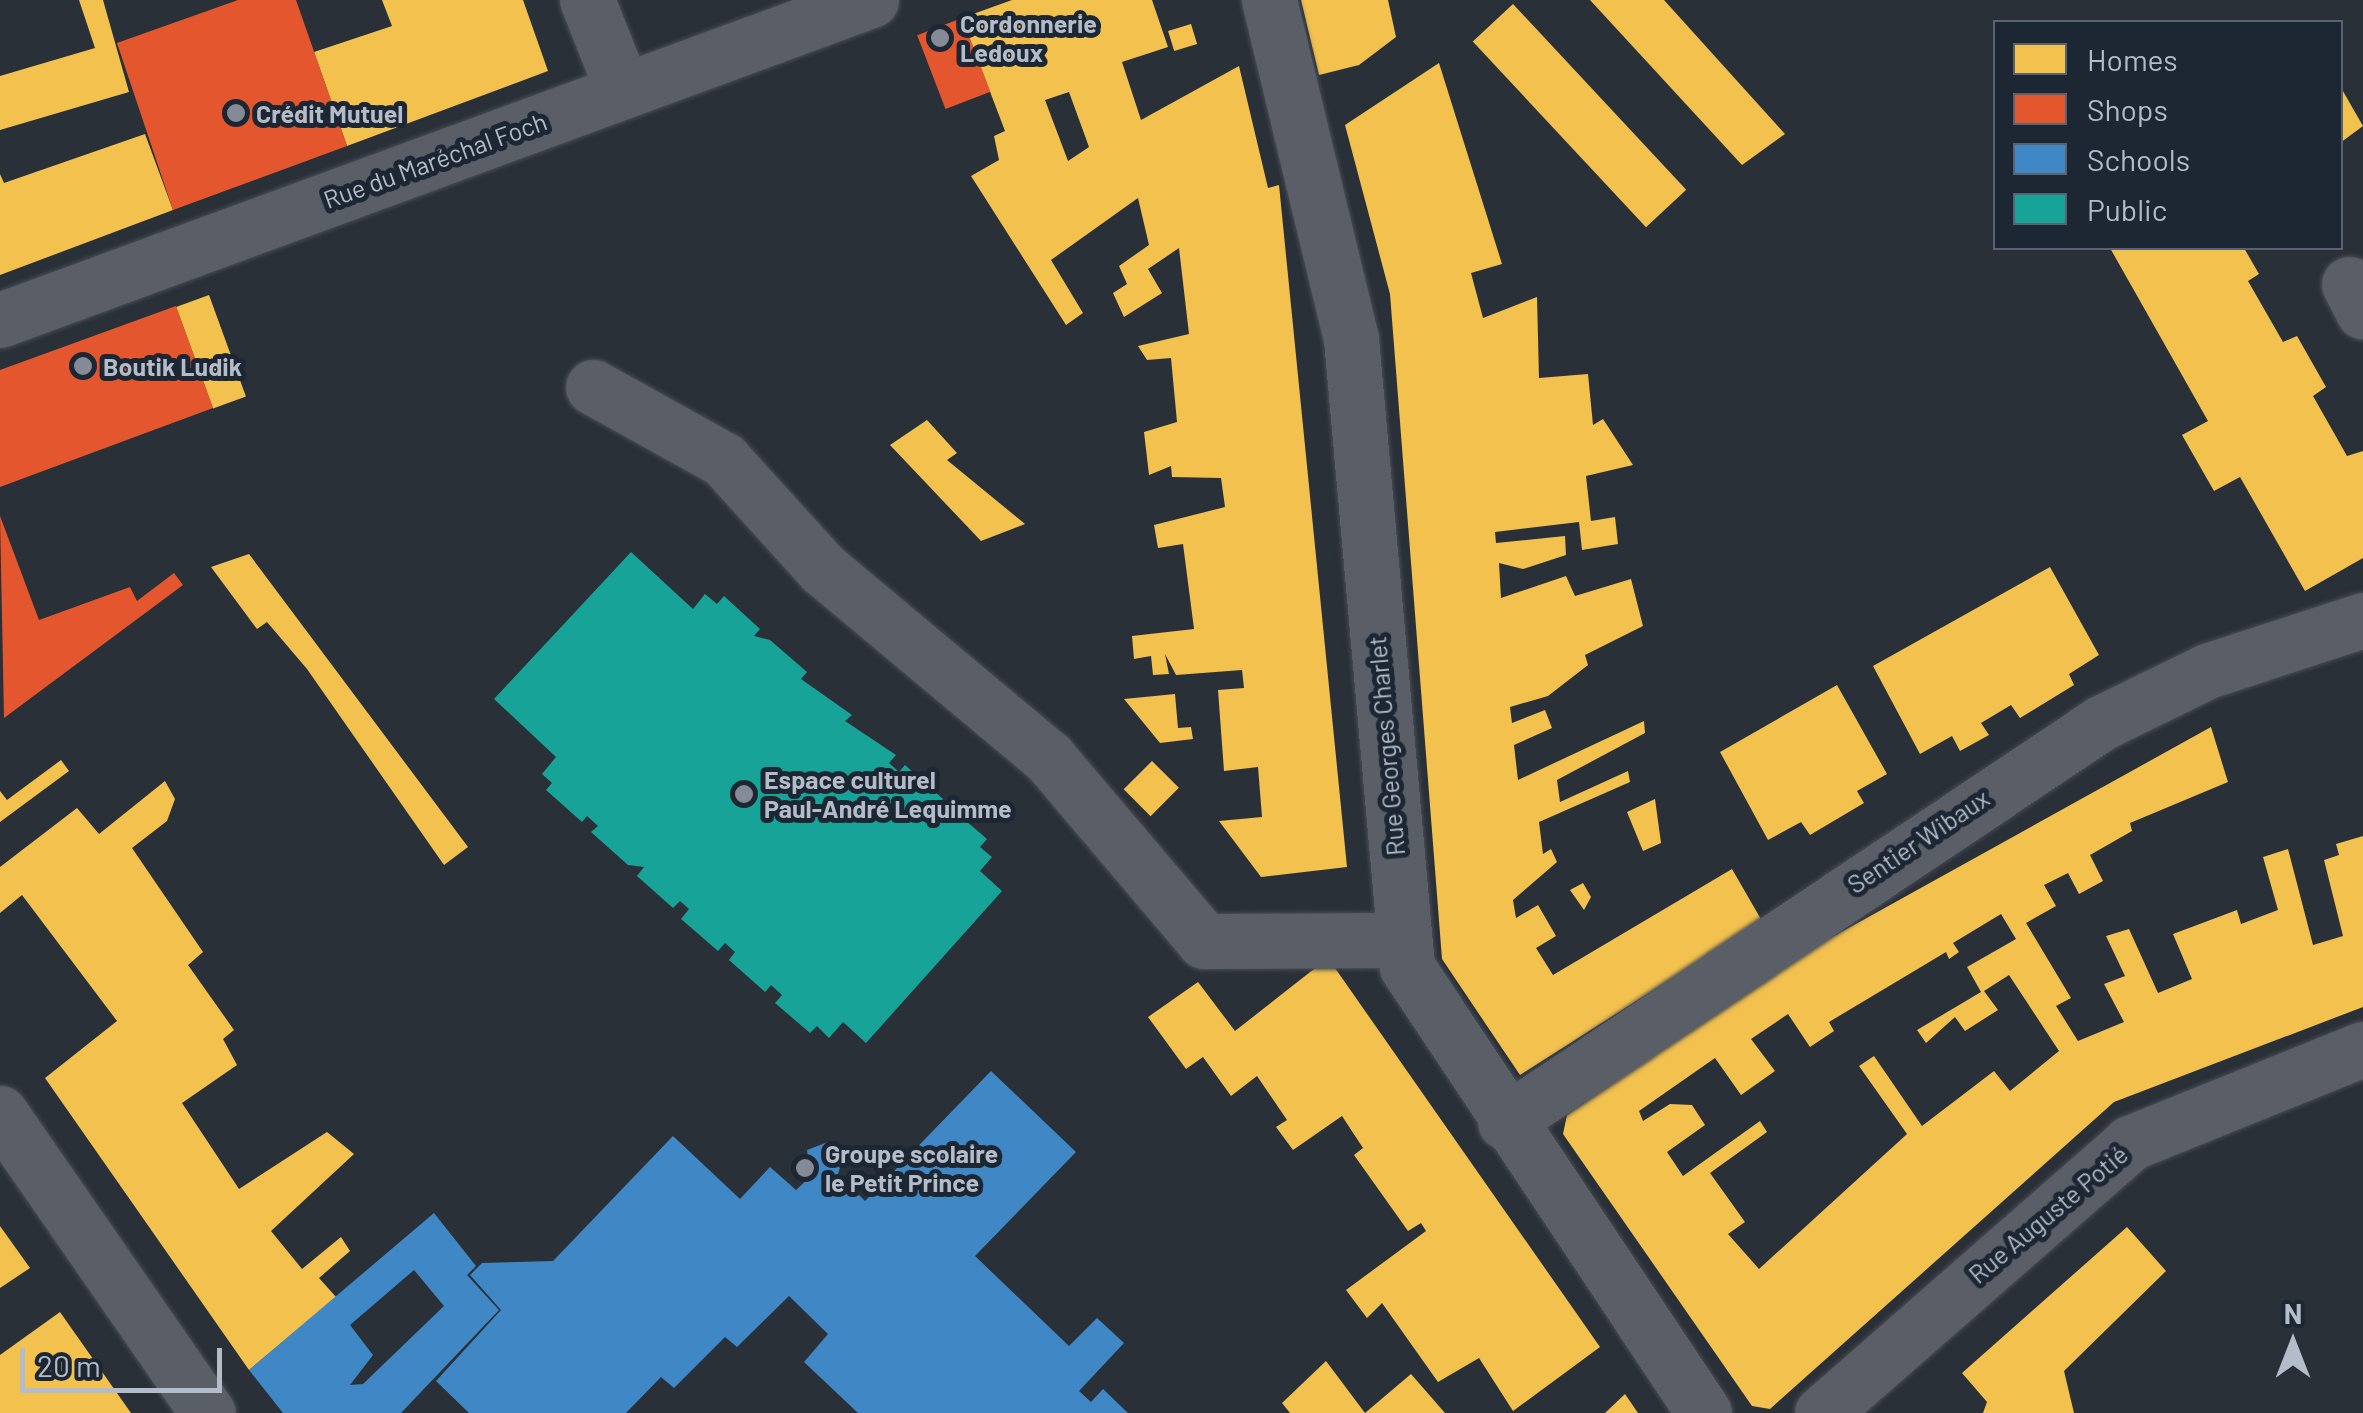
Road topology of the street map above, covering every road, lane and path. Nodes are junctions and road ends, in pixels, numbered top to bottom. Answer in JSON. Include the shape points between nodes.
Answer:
{"nodes":[{"id":1,"x":587,"y":0,"type":"edge"},
{"id":2,"x":871,"y":0,"type":"edge"},
{"id":3,"x":1269,"y":0,"type":"edge"},
{"id":4,"x":624,"y":91,"type":"junction"},
{"id":5,"x":0,"y":320,"type":"edge"},
{"id":6,"x":594,"y":387,"type":"dead end"},
{"id":7,"x":2363,"y":620,"type":"edge"},
{"id":8,"x":1402,"y":940,"type":"junction"},
{"id":9,"x":2363,"y":1048,"type":"edge"},
{"id":10,"x":0,"y":1113,"type":"edge"},
{"id":11,"x":1505,"y":1122,"type":"junction"},
{"id":12,"x":208,"y":1413,"type":"edge"},
{"id":13,"x":1704,"y":1413,"type":"edge"},
{"id":14,"x":1822,"y":1413,"type":"edge"}],
"edges":[{"from":1,"to":4,"type":"street"},
{"from":2,"to":4,"type":"street","name":"Rue du Maréchal Foch"},
{"from":3,"to":8,"type":"street","name":"Rue Georges Charlet","via":[[1351,339]]},
{"from":4,"to":5,"type":"street","name":"Rue du Maréchal Foch"},
{"from":6,"to":8,"type":"street","via":[[724,460],[822,569],[1048,757],[1204,941]]},
{"from":7,"to":11,"type":"street","name":"Sentier Wibaux","via":[[2207,671],[2101,722]]},
{"from":8,"to":11,"type":"street","name":"Rue Georges Charlet","via":[[1418,990]]},
{"from":9,"to":14,"type":"street","name":"Rue Auguste Potié","via":[[2130,1143]]},
{"from":10,"to":12,"type":"street"},
{"from":11,"to":13,"type":"street","name":"Rue Georges Charlet"}]}
